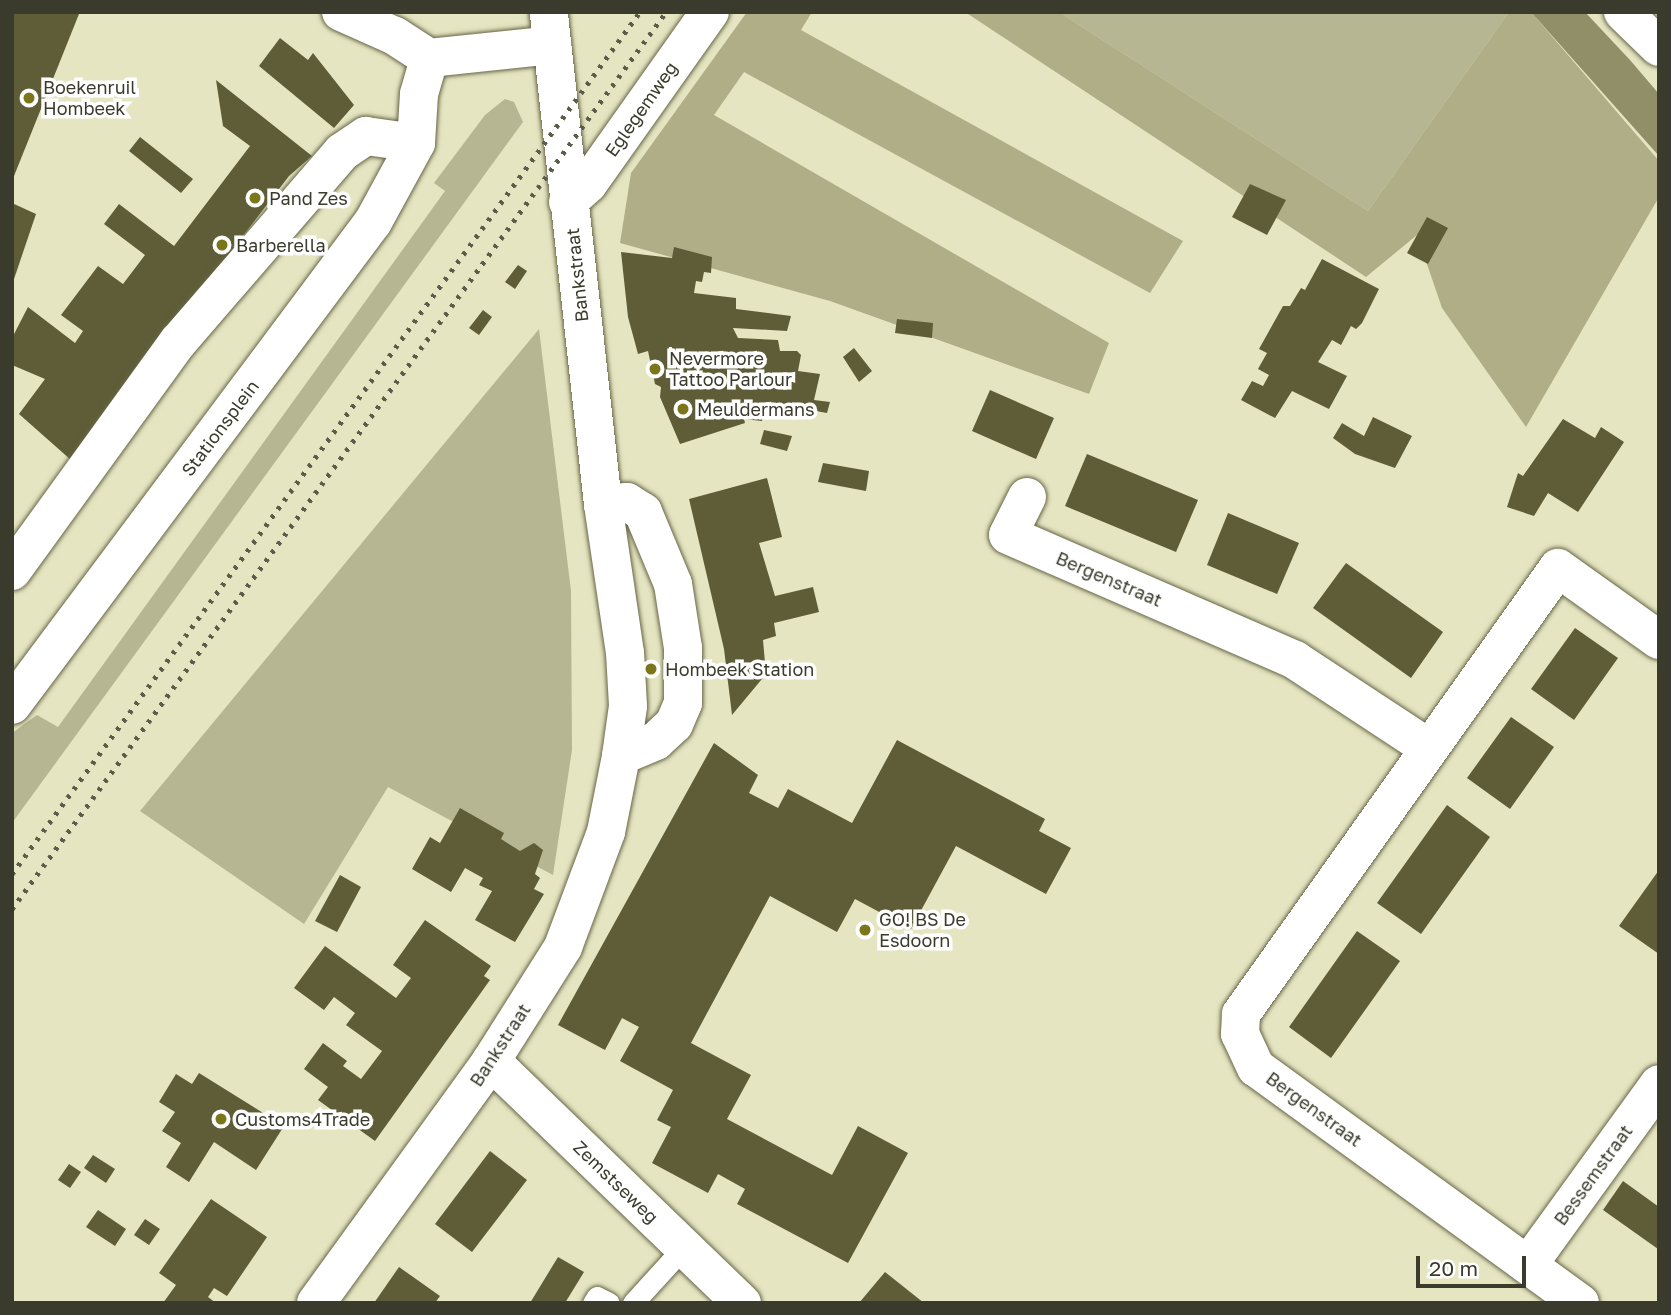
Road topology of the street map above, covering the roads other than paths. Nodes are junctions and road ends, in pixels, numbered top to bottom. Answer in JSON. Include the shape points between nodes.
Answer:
{"nodes":[{"id":1,"x":341,"y":12,"type":"edge"},
{"id":2,"x":710,"y":12,"type":"edge"},
{"id":3,"x":1623,"y":12,"type":"edge"},
{"id":4,"x":551,"y":29,"type":"edge"},
{"id":5,"x":1659,"y":47,"type":"edge"},
{"id":6,"x":429,"y":58,"type":"junction"},
{"id":7,"x":416,"y":143,"type":"junction"},
{"id":8,"x":568,"y":202,"type":"junction"},
{"id":9,"x":1027,"y":497,"type":"dead end"},
{"id":10,"x":603,"y":504,"type":"junction"},
{"id":11,"x":12,"y":571,"type":"edge"},
{"id":12,"x":1659,"y":640,"type":"edge"},
{"id":13,"x":12,"y":705,"type":"edge"},
{"id":14,"x":1429,"y":748,"type":"junction"},
{"id":15,"x":621,"y":756,"type":"junction"},
{"id":16,"x":491,"y":1061,"type":"junction"},
{"id":17,"x":1659,"y":1084,"type":"edge"},
{"id":18,"x":683,"y":1248,"type":"junction"},
{"id":19,"x":1528,"y":1265,"type":"junction"},
{"id":20,"x":316,"y":1303,"type":"edge"},
{"id":21,"x":593,"y":1303,"type":"edge"},
{"id":22,"x":609,"y":1303,"type":"edge"},
{"id":23,"x":633,"y":1303,"type":"edge"},
{"id":24,"x":741,"y":1303,"type":"edge"},
{"id":25,"x":1580,"y":1303,"type":"edge"}],
"edges":[{"from":1,"to":6,"type":"street","via":[[395,36]]},
{"from":2,"to":8,"type":"street","name":"Eglegemweg","via":[[588,184]]},
{"from":3,"to":5,"type":"street"},
{"from":4,"to":6,"type":"street"},
{"from":4,"to":8,"type":"street","name":"Bankstraat"},
{"from":6,"to":7,"type":"street","name":"Stationsplein","via":[[419,94]]},
{"from":7,"to":11,"type":"street","via":[[366,135],[342,152],[178,342]]},
{"from":7,"to":13,"type":"street","name":"Stationsplein","via":[[373,222]]},
{"from":8,"to":10,"type":"street","name":"Bankstraat"},
{"from":9,"to":14,"type":"street","name":"Bergenstraat","via":[[1008,535],[1295,660]]},
{"from":10,"to":15,"type":"street","name":"Bankstraat","via":[[625,653],[628,706]]},
{"from":10,"to":15,"type":"street","via":[[626,502],[643,512],[673,584],[683,648],[683,703],[674,724],[656,741]]},
{"from":12,"to":14,"type":"street","name":"Bergenstraat","via":[[1559,568]]},
{"from":14,"to":19,"type":"street","name":"Bergenstraat","via":[[1241,1014],[1240,1034],[1256,1068]]},
{"from":15,"to":16,"type":"street","name":"Bankstraat","via":[[606,832],[563,947]]},
{"from":16,"to":18,"type":"street","name":"Zemstseweg"},
{"from":16,"to":20,"type":"street","name":"Bankstraat"},
{"from":17,"to":19,"type":"street","name":"Bessemstraat"},
{"from":18,"to":23,"type":"lane"},
{"from":18,"to":24,"type":"street","name":"Zemstseweg"},
{"from":19,"to":25,"type":"street","name":"Bergenstraat"},
{"from":21,"to":22,"type":"lane","via":[[597,1297]]}]}
